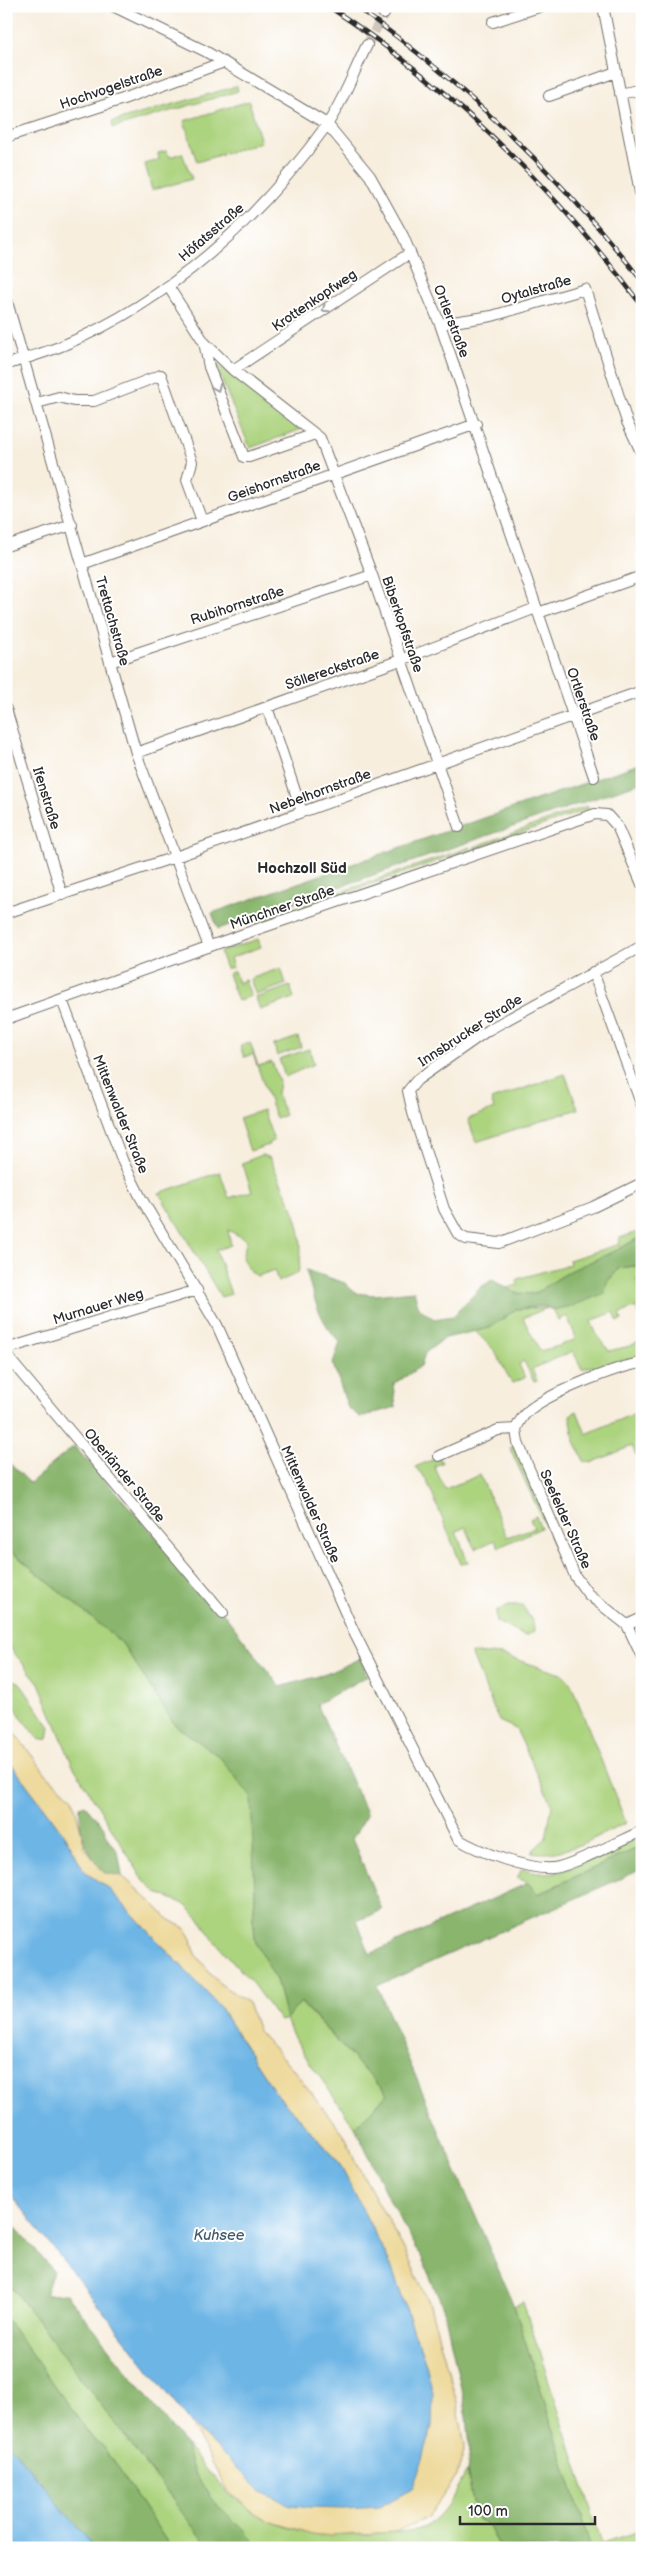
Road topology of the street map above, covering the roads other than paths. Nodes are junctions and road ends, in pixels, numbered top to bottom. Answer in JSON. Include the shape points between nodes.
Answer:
{"nodes":[{"id":1,"x":113,"y":6,"type":"edge"},
{"id":2,"x":542,"y":6,"type":"edge"},
{"id":3,"x":603,"y":6,"type":"edge"},
{"id":4,"x":494,"y":22,"type":"dead end"},
{"id":5,"x":368,"y":45,"type":"tunnel mouth"},
{"id":6,"x":224,"y":62,"type":"junction"},
{"id":7,"x":616,"y":72,"type":"junction"},
{"id":8,"x":642,"y":89,"type":"edge"},
{"id":9,"x":620,"y":94,"type":"junction"},
{"id":10,"x":549,"y":96,"type":"dead end"},
{"id":11,"x":327,"y":124,"type":"junction"},
{"id":12,"x":6,"y":137,"type":"edge"},
{"id":13,"x":642,"y":202,"type":"edge"},
{"id":14,"x":410,"y":253,"type":"junction"},
{"id":15,"x":168,"y":286,"type":"junction"},
{"id":16,"x":6,"y":298,"type":"edge"},
{"id":17,"x":440,"y":324,"type":"junction"},
{"id":18,"x":204,"y":342,"type":"junction"},
{"id":19,"x":24,"y":359,"type":"junction"},
{"id":20,"x":6,"y":365,"type":"edge"},
{"id":21,"x":233,"y":370,"type":"junction"},
{"id":22,"x":37,"y":403,"type":"junction"},
{"id":23,"x":476,"y":424,"type":"junction"},
{"id":24,"x":314,"y":434,"type":"junction"},
{"id":25,"x":642,"y":454,"type":"edge"},
{"id":26,"x":335,"y":473,"type":"junction"},
{"id":27,"x":202,"y":521,"type":"junction"},
{"id":28,"x":72,"y":525,"type":"junction"},
{"id":29,"x":6,"y":546,"type":"edge"},
{"id":30,"x":82,"y":564,"type":"junction"},
{"id":31,"x":372,"y":575,"type":"junction"},
{"id":32,"x":642,"y":576,"type":"edge"},
{"id":33,"x":537,"y":611,"type":"junction"},
{"id":34,"x":401,"y":660,"type":"junction"},
{"id":35,"x":110,"y":662,"type":"junction"},
{"id":36,"x":642,"y":691,"type":"edge"},
{"id":37,"x":267,"y":707,"type":"junction"},
{"id":38,"x":6,"y":709,"type":"edge"},
{"id":39,"x":574,"y":714,"type":"junction"},
{"id":40,"x":136,"y":753,"type":"junction"},
{"id":41,"x":436,"y":762,"type":"junction"},
{"id":42,"x":594,"y":777,"type":"dead end"},
{"id":43,"x":302,"y":812,"type":"junction"},
{"id":44,"x":458,"y":827,"type":"dead end"},
{"id":45,"x":174,"y":858,"type":"junction"},
{"id":46,"x":642,"y":884,"type":"edge"},
{"id":47,"x":62,"y":894,"type":"junction"},
{"id":48,"x":6,"y":914,"type":"edge"},
{"id":49,"x":642,"y":946,"type":"edge"},
{"id":50,"x":209,"y":947,"type":"junction"},
{"id":51,"x":593,"y":972,"type":"junction"},
{"id":52,"x":62,"y":1000,"type":"junction"},
{"id":53,"x":6,"y":1019,"type":"edge"},
{"id":54,"x":642,"y":1106,"type":"edge"},
{"id":55,"x":642,"y":1183,"type":"edge"},
{"id":56,"x":197,"y":1290,"type":"junction"},
{"id":57,"x":6,"y":1349,"type":"edge"},
{"id":58,"x":6,"y":1355,"type":"edge"},
{"id":59,"x":642,"y":1363,"type":"edge"},
{"id":60,"x":516,"y":1428,"type":"junction"},
{"id":61,"x":439,"y":1456,"type":"dead end"},
{"id":62,"x":223,"y":1613,"type":"dead end"},
{"id":63,"x":642,"y":1618,"type":"edge"},
{"id":64,"x":627,"y":1625,"type":"junction"},
{"id":65,"x":642,"y":1657,"type":"edge"},
{"id":66,"x":642,"y":1831,"type":"edge"}],
"edges":[{"from":1,"to":6,"type":"street","name":"Ortlerstraße"},
{"from":2,"to":4,"type":"street"},
{"from":3,"to":7,"type":"street"},
{"from":5,"to":11,"type":"street","name":"Höfatsstraße"},
{"from":6,"to":11,"type":"street","name":"Ortlerstraße"},
{"from":6,"to":12,"type":"street","name":"Hochvogelstraße"},
{"from":7,"to":9,"type":"street"},
{"from":7,"to":10,"type":"street"},
{"from":8,"to":9,"type":"street"},
{"from":9,"to":13,"type":"street"},
{"from":11,"to":14,"type":"street","name":"Ortlerstraße","via":[[370,176]]},
{"from":11,"to":15,"type":"street","name":"Höfatsstraße","via":[[262,205]]},
{"from":14,"to":17,"type":"street","name":"Ortlerstraße"},
{"from":14,"to":21,"type":"street","name":"Krottenkopfweg","one_way":true},
{"from":15,"to":18,"type":"street","name":"Biberkopfstraße"},
{"from":15,"to":19,"type":"street","name":"Höfatsstraße","via":[[100,327]]},
{"from":16,"to":19,"type":"street","name":"Trettachstraße"},
{"from":17,"to":23,"type":"street","name":"Ortlerstraße"},
{"from":17,"to":25,"type":"street","name":"Oytalstraße","via":[[492,316],[585,289],[627,422]]},
{"from":18,"to":21,"type":"street","name":"Biberkopfstraße"},
{"from":18,"to":24,"type":"street","name":"Biberkopfstraße","one_way":true,"via":[[208,367],[244,456]]},
{"from":19,"to":20,"type":"street","name":"Höfatsstraße"},
{"from":19,"to":22,"type":"street","name":"Trettachstraße"},
{"from":21,"to":24,"type":"street","name":"Biberkopfstraße"},
{"from":22,"to":27,"type":"street","via":[[60,397],[94,401],[161,375],[192,462],[187,480]]},
{"from":22,"to":28,"type":"street","name":"Trettachstraße"},
{"from":23,"to":26,"type":"street","name":"Geishornstraße"},
{"from":23,"to":33,"type":"street","name":"Ortlerstraße"},
{"from":24,"to":26,"type":"street","name":"Biberkopfstraße","via":[[320,438]]},
{"from":26,"to":27,"type":"street","name":"Geishornstraße"},
{"from":26,"to":31,"type":"street","name":"Biberkopfstraße"},
{"from":27,"to":30,"type":"street","name":"Geishornstraße"},
{"from":28,"to":29,"type":"street"},
{"from":28,"to":30,"type":"street","name":"Trettachstraße"},
{"from":30,"to":35,"type":"street","name":"Trettachstraße"},
{"from":31,"to":34,"type":"street","name":"Biberkopfstraße"},
{"from":31,"to":35,"type":"street","name":"Rubihornstraße"},
{"from":32,"to":33,"type":"street","name":"Söllereckstraße"},
{"from":33,"to":34,"type":"street","name":"Söllereckstraße"},
{"from":33,"to":39,"type":"street","name":"Ortlerstraße"},
{"from":34,"to":37,"type":"street","name":"Söllereckstraße"},
{"from":34,"to":41,"type":"street","name":"Biberkopfstraße"},
{"from":35,"to":40,"type":"street","name":"Trettachstraße"},
{"from":36,"to":39,"type":"street","name":"Nebelhornstraße"},
{"from":37,"to":40,"type":"street","name":"Söllereckstraße"},
{"from":37,"to":43,"type":"street"},
{"from":38,"to":47,"type":"street","name":"Ifenstraße"},
{"from":39,"to":41,"type":"street","name":"Nebelhornstraße"},
{"from":39,"to":42,"type":"street","name":"Ortlerstraße"},
{"from":40,"to":45,"type":"street","name":"Trettachstraße"},
{"from":41,"to":43,"type":"street","name":"Nebelhornstraße"},
{"from":41,"to":44,"type":"street","name":"Biberkopfstraße"},
{"from":43,"to":45,"type":"street","name":"Nebelhornstraße"},
{"from":45,"to":47,"type":"street","name":"Nebelhornstraße"},
{"from":45,"to":50,"type":"street","name":"Trettachstraße"},
{"from":46,"to":50,"type":"street","name":"Münchner Straße","via":[[617,826],[608,815],[595,814]]},
{"from":47,"to":48,"type":"street","name":"Nebelhornstraße"},
{"from":49,"to":51,"type":"street","name":"Innsbrucker Straße"},
{"from":50,"to":52,"type":"street","name":"Münchner Straße"},
{"from":51,"to":54,"type":"street"},
{"from":51,"to":55,"type":"street","name":"Innsbrucker Straße","via":[[447,1058],[412,1085],[408,1091],[409,1100],[444,1209],[458,1234],[466,1239],[498,1242],[593,1206]]},
{"from":52,"to":53,"type":"street","name":"Münchner Straße"},
{"from":52,"to":56,"type":"street","name":"Mittenwalder Straße","via":[[123,1162]]},
{"from":56,"to":57,"type":"street","name":"Murnauer Weg"},
{"from":56,"to":66,"type":"street","name":"Mittenwalder Straße","via":[[218,1325],[377,1680],[458,1839],[499,1858],[554,1868]]},
{"from":58,"to":62,"type":"street","name":"Oberländer Straße"},
{"from":59,"to":60,"type":"street","via":[[617,1369],[540,1402],[527,1412]]},
{"from":60,"to":61,"type":"street","via":[[498,1430]]},
{"from":60,"to":64,"type":"street","name":"Seefelder Straße","via":[[518,1443],[575,1576],[588,1594]]},
{"from":63,"to":64,"type":"street"},
{"from":64,"to":65,"type":"street","name":"Seefelder Straße"}]}
